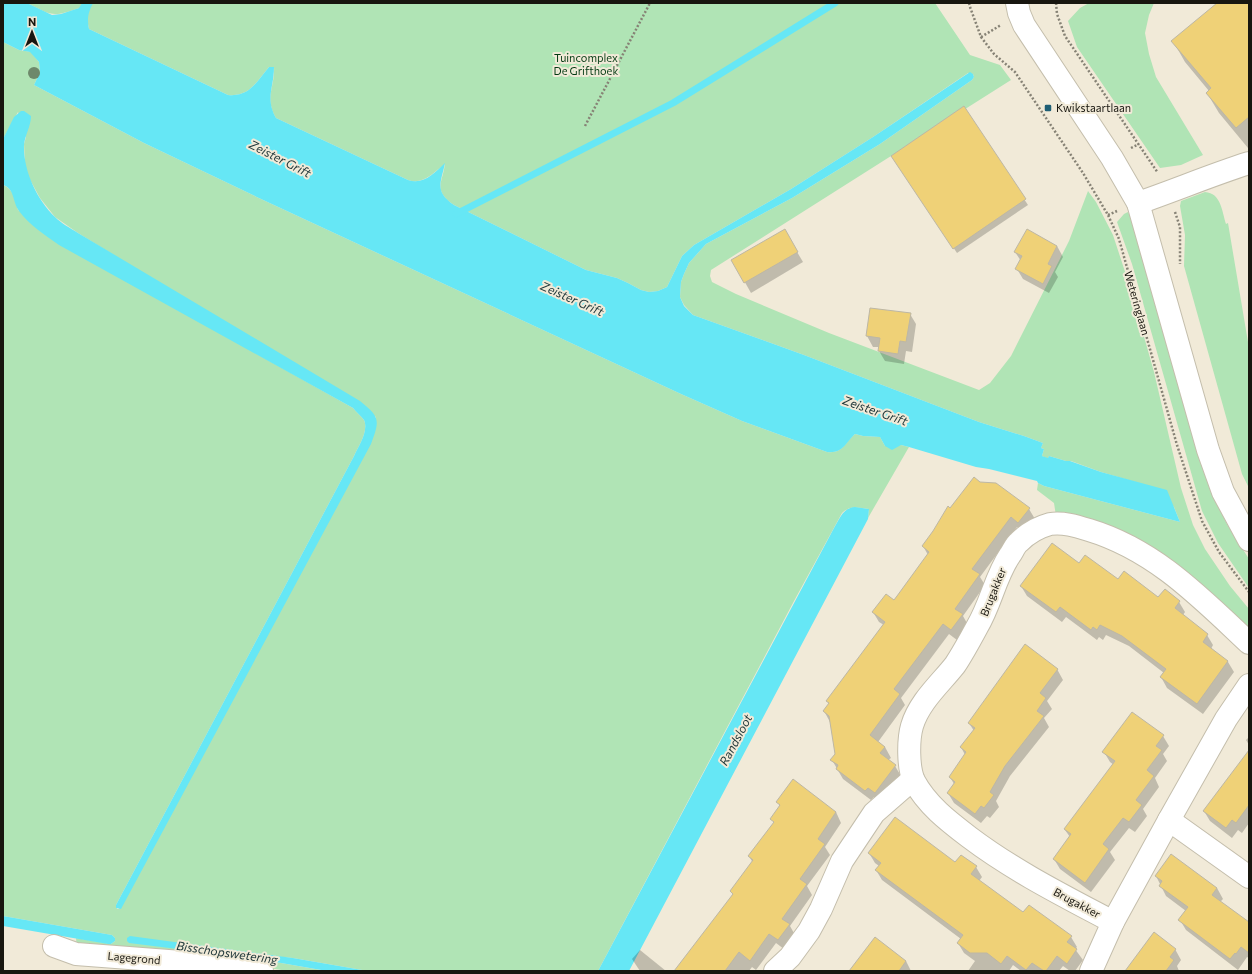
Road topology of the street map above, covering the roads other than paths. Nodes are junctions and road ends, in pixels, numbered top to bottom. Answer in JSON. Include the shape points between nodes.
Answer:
{"nodes":[{"id":1,"x":1016,"y":3,"type":"edge"},
{"id":2,"x":1249,"y":163,"type":"edge"},
{"id":3,"x":1138,"y":203,"type":"junction"},
{"id":4,"x":1249,"y":540,"type":"edge"},
{"id":5,"x":1249,"y":643,"type":"edge"},
{"id":6,"x":1249,"y":686,"type":"edge"},
{"id":7,"x":913,"y":779,"type":"junction"},
{"id":8,"x":1169,"y":820,"type":"junction"},
{"id":9,"x":1249,"y":877,"type":"edge"},
{"id":10,"x":1113,"y":922,"type":"junction"},
{"id":11,"x":54,"y":946,"type":"dead end"},
{"id":12,"x":262,"y":971,"type":"edge"},
{"id":13,"x":775,"y":971,"type":"edge"},
{"id":14,"x":1091,"y":971,"type":"edge"}],
"edges":[{"from":1,"to":3,"type":"street","via":[[1024,25],[1112,158]]},
{"from":2,"to":3,"type":"street","via":[[1218,172]]},
{"from":3,"to":4,"type":"street","via":[[1208,450],[1223,492]]},
{"from":5,"to":7,"type":"street","name":"Brugakker","via":[[1201,598],[1141,552],[1100,533],[1071,524],[1050,524],[1035,530],[1018,542],[1002,567],[979,625],[956,664],[925,701],[912,726],[909,745]]},
{"from":6,"to":8,"type":"street","name":"Brugakker","via":[[1226,719]]},
{"from":7,"to":10,"type":"street","name":"Brugakker","via":[[926,800],[945,819],[990,853]]},
{"from":7,"to":13,"type":"street","via":[[874,813],[842,861],[809,930],[790,957]]},
{"from":8,"to":9,"type":"street"},
{"from":8,"to":10,"type":"street","name":"Brugakker"},
{"from":10,"to":14,"type":"street","name":"Brugakker"},
{"from":11,"to":12,"type":"street","name":"Lagegrond","via":[[76,954],[234,966]]}]}
